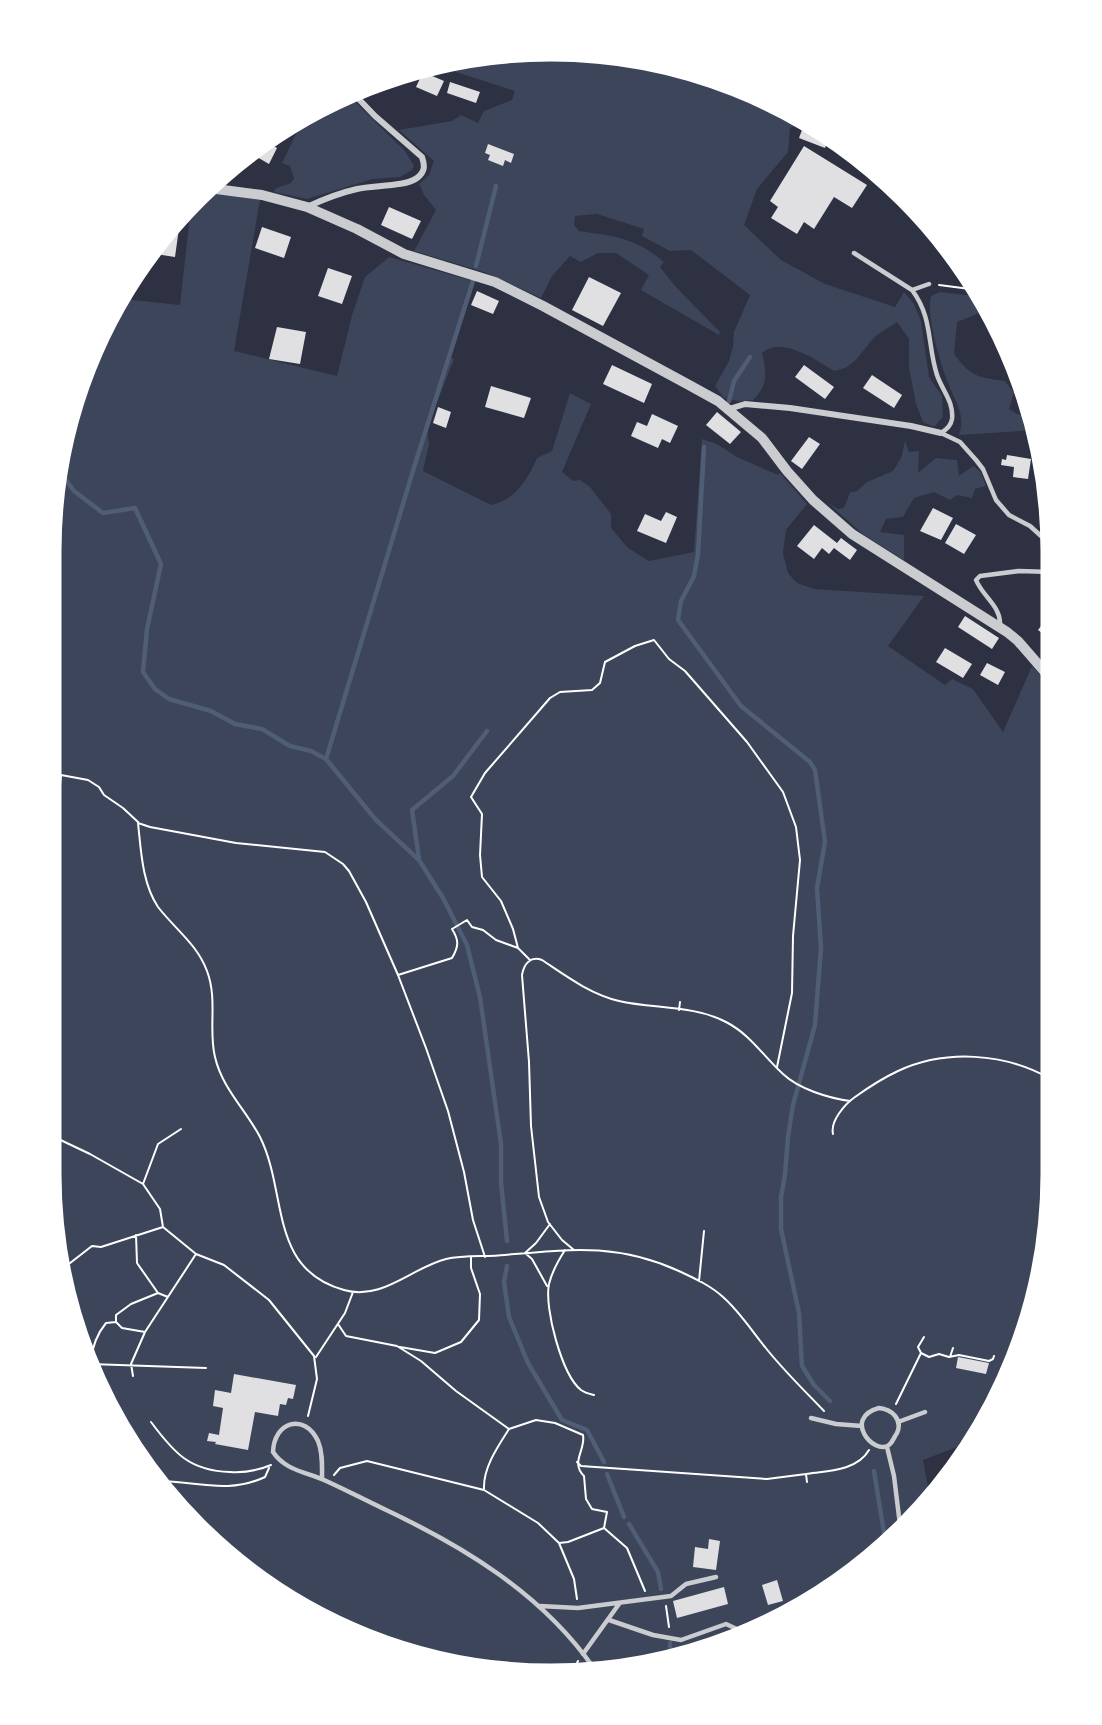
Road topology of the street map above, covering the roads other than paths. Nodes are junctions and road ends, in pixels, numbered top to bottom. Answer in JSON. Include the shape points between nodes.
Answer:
{"nodes":[{"id":1,"x":359,"y":99,"type":"edge"},
{"id":2,"x":219,"y":190,"type":"edge"},
{"id":3,"x":307,"y":207,"type":"junction"},
{"id":4,"x":854,"y":253,"type":"dead end"},
{"id":5,"x":929,"y":285,"type":"road end"},
{"id":6,"x":912,"y":290,"type":"junction"},
{"id":7,"x":729,"y":409,"type":"junction"},
{"id":8,"x":941,"y":433,"type":"junction"},
{"id":9,"x":1042,"y":536,"type":"edge"},
{"id":10,"x":1042,"y":572,"type":"edge"},
{"id":11,"x":1000,"y":628,"type":"junction"},
{"id":12,"x":1042,"y":669,"type":"edge"},
{"id":13,"x":925,"y":1412,"type":"dead end"},
{"id":14,"x":811,"y":1418,"type":"dead end"},
{"id":15,"x":898,"y":1422,"type":"junction"},
{"id":16,"x":862,"y":1426,"type":"junction"},
{"id":17,"x":887,"y":1447,"type":"junction"},
{"id":18,"x":322,"y":1479,"type":"junction"},
{"id":19,"x":899,"y":1520,"type":"edge"},
{"id":20,"x":716,"y":1577,"type":"dead end"},
{"id":21,"x":619,"y":1604,"type":"junction"},
{"id":22,"x":538,"y":1605,"type":"junction"},
{"id":23,"x":609,"y":1620,"type":"junction"},
{"id":24,"x":737,"y":1629,"type":"edge"},
{"id":25,"x":583,"y":1654,"type":"junction"},
{"id":26,"x":590,"y":1663,"type":"edge"}],
"edges":[{"from":1,"to":3,"type":"street","via":[[422,157],[423,172],[416,179],[359,188]]},
{"from":2,"to":3,"type":"street","via":[[262,195]]},
{"from":3,"to":7,"type":"street","via":[[404,254],[495,282]]},
{"from":4,"to":6,"type":"lane"},
{"from":5,"to":6,"type":"lane"},
{"from":6,"to":8,"type":"lane","via":[[923,306],[938,378],[950,402],[952,420]]},
{"from":7,"to":8,"type":"street","via":[[745,404],[790,408]]},
{"from":7,"to":11,"type":"street","via":[[762,438],[813,500],[852,534]]},
{"from":8,"to":9,"type":"lane","via":[[960,442],[976,460],[996,500],[1009,515]]},
{"from":10,"to":11,"type":"lane","via":[[1019,571],[980,576],[976,580],[996,609]]},
{"from":11,"to":12,"type":"street","via":[[1018,641]]},
{"from":13,"to":15,"type":"lane"},
{"from":14,"to":16,"type":"lane"},
{"from":15,"to":16,"type":"lane","via":[[891,1411],[879,1408],[867,1413]]},
{"from":15,"to":17,"type":"lane","via":[[899,1428]]},
{"from":16,"to":17,"type":"lane","via":[[864,1435]]},
{"from":17,"to":19,"type":"lane"},
{"from":18,"to":18,"type":"lane","via":[[321,1449],[305,1425],[296,1423],[278,1432],[273,1441],[278,1459]]},
{"from":18,"to":22,"type":"lane","via":[[459,1548]]},
{"from":20,"to":21,"type":"lane","via":[[686,1584],[671,1596]]},
{"from":21,"to":22,"type":"lane","via":[[579,1608]]},
{"from":21,"to":23,"type":"lane"},
{"from":22,"to":25,"type":"lane"},
{"from":23,"to":24,"type":"lane","via":[[681,1640],[726,1624]]},
{"from":23,"to":25,"type":"lane"},
{"from":25,"to":26,"type":"lane"}]}
